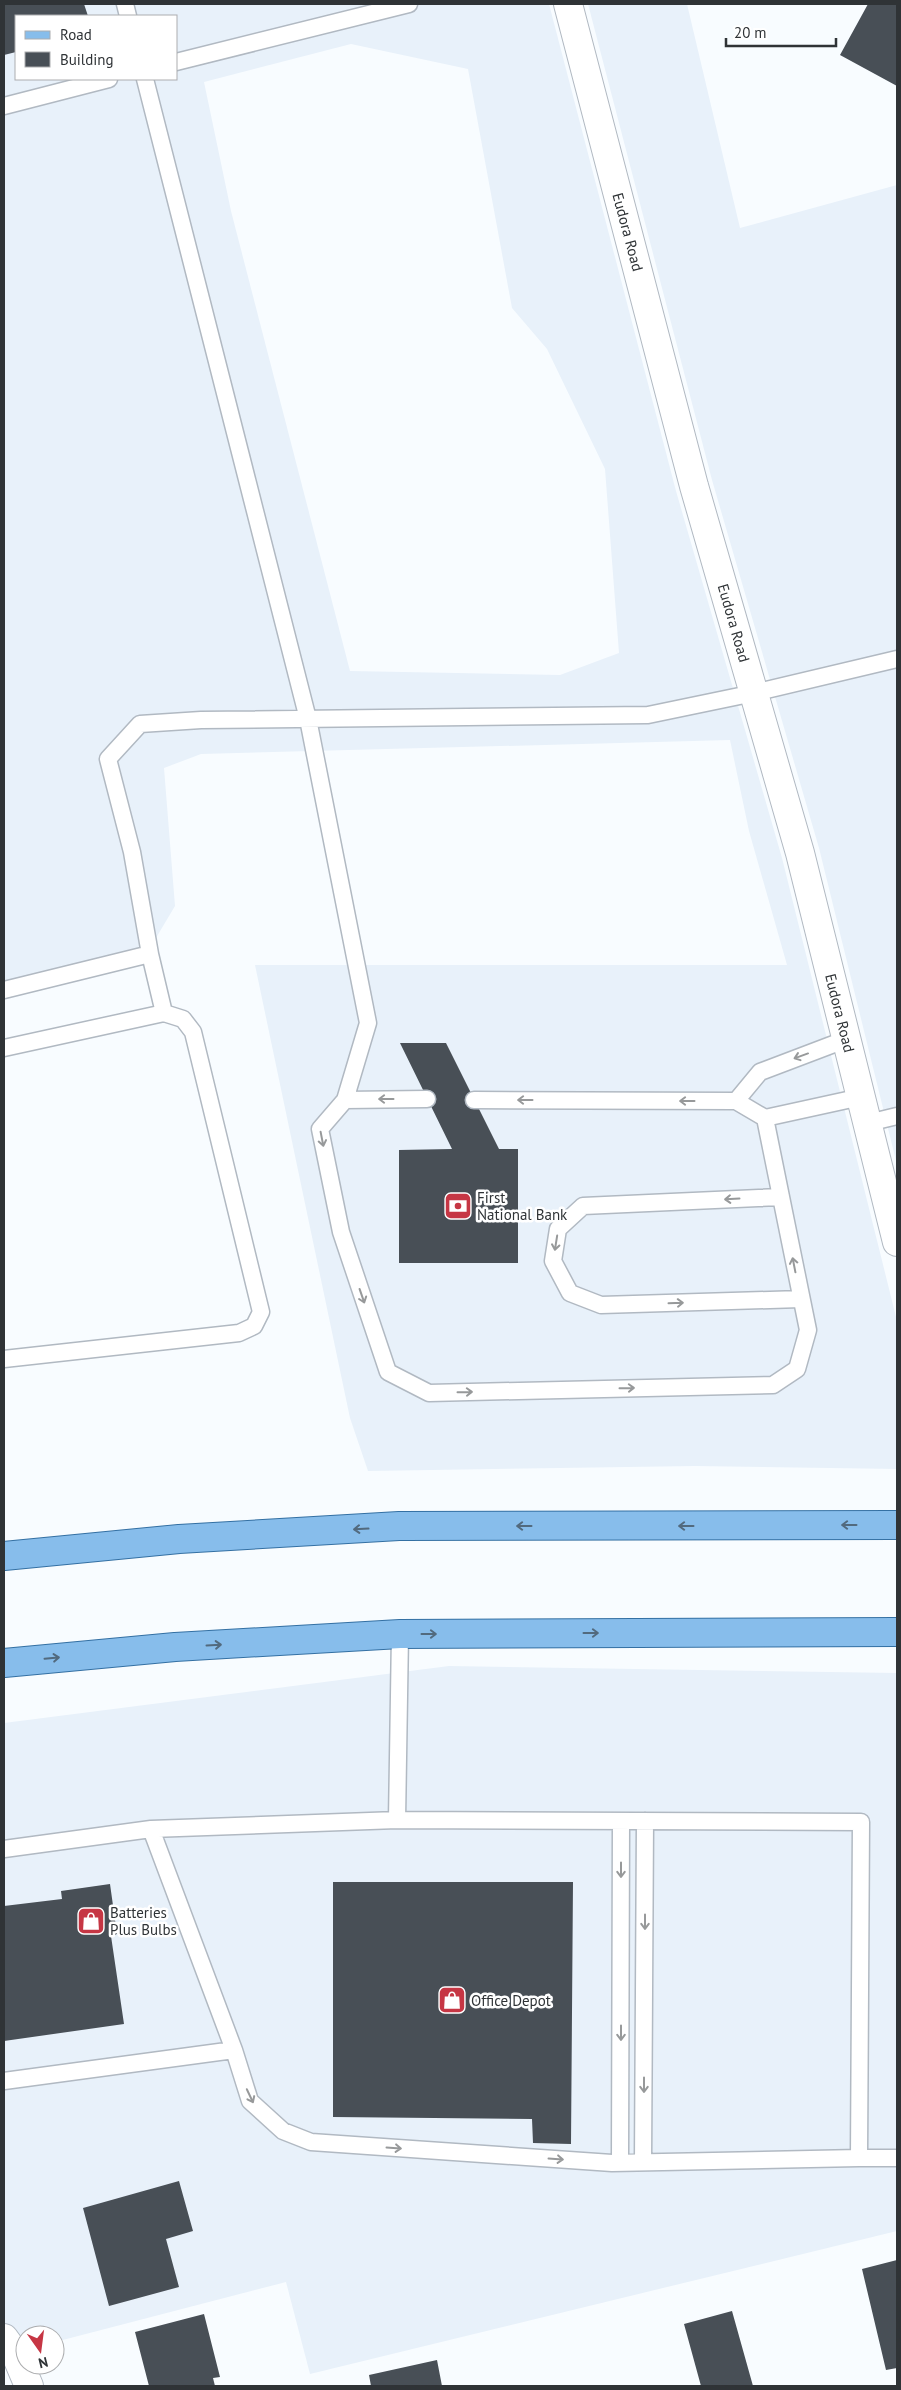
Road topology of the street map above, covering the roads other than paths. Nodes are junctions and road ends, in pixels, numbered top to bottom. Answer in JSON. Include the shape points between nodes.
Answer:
{"nodes":[{"id":1,"x":410,"y":4,"type":"edge"},
{"id":2,"x":568,"y":4,"type":"edge"},
{"id":3,"x":178,"y":62,"type":"edge"},
{"id":4,"x":105,"y":80,"type":"edge"},
{"id":5,"x":146,"y":80,"type":"edge"},
{"id":6,"x":4,"y":106,"type":"edge"},
{"id":7,"x":897,"y":659,"type":"edge"},
{"id":8,"x":754,"y":693,"type":"junction"},
{"id":9,"x":308,"y":719,"type":"junction"},
{"id":10,"x":150,"y":954,"type":"junction"},
{"id":11,"x":4,"y":990,"type":"edge"},
{"id":12,"x":164,"y":1014,"type":"junction"},
{"id":13,"x":847,"y":1039,"type":"junction"},
{"id":14,"x":4,"y":1048,"type":"edge"},
{"id":15,"x":427,"y":1099,"type":"dead end"},
{"id":16,"x":345,"y":1100,"type":"junction"},
{"id":17,"x":474,"y":1100,"type":"dead end"},
{"id":18,"x":736,"y":1101,"type":"junction"},
{"id":19,"x":864,"y":1110,"type":"junction"},
{"id":20,"x":897,"y":1116,"type":"edge"},
{"id":21,"x":765,"y":1118,"type":"junction"},
{"id":22,"x":781,"y":1197,"type":"junction"},
{"id":23,"x":897,"y":1242,"type":"edge"},
{"id":24,"x":801,"y":1299,"type":"junction"},
{"id":25,"x":4,"y":1359,"type":"edge"},
{"id":26,"x":897,"y":1525,"type":"edge"},
{"id":27,"x":4,"y":1556,"type":"edge"},
{"id":28,"x":897,"y":1632,"type":"edge"},
{"id":29,"x":400,"y":1634,"type":"junction"},
{"id":30,"x":4,"y":1662,"type":"edge"},
{"id":31,"x":397,"y":1820,"type":"junction"},
{"id":32,"x":621,"y":1821,"type":"junction"},
{"id":33,"x":645,"y":1821,"type":"junction"},
{"id":34,"x":151,"y":1829,"type":"junction"},
{"id":35,"x":4,"y":1849,"type":"edge"},
{"id":36,"x":234,"y":2050,"type":"junction"},
{"id":37,"x":4,"y":2082,"type":"edge"},
{"id":38,"x":859,"y":2158,"type":"junction"},
{"id":39,"x":897,"y":2158,"type":"edge"},
{"id":40,"x":616,"y":2162,"type":"junction"},
{"id":41,"x":643,"y":2162,"type":"junction"},
{"id":42,"x":4,"y":2338,"type":"edge"},
{"id":43,"x":29,"y":2386,"type":"edge"}],
"edges":[{"from":1,"to":3,"type":"lane"},
{"from":2,"to":8,"type":"street","name":"Eudora Road","via":[[694,486]]},
{"from":4,"to":6,"type":"lane"},
{"from":5,"to":9,"type":"lane"},
{"from":7,"to":8,"type":"lane"},
{"from":8,"to":9,"type":"lane","via":[[648,715]]},
{"from":8,"to":13,"type":"street","name":"Eudora Road","via":[[800,853]]},
{"from":9,"to":10,"type":"lane","via":[[140,724],[108,759],[132,852]]},
{"from":9,"to":16,"type":"lane","via":[[368,1023]]},
{"from":10,"to":11,"type":"lane"},
{"from":10,"to":12,"type":"lane"},
{"from":12,"to":14,"type":"lane"},
{"from":12,"to":25,"type":"lane","via":[[183,1019],[193,1032],[261,1312],[254,1326],[239,1333]]},
{"from":13,"to":18,"type":"lane","one_way":true,"via":[[760,1072]]},
{"from":13,"to":19,"type":"street","name":"Eudora Road"},
{"from":15,"to":16,"type":"lane","one_way":true},
{"from":16,"to":24,"type":"lane","one_way":true,"via":[[320,1129],[340,1232],[388,1372],[429,1393],[773,1385],[797,1369],[808,1330]]},
{"from":18,"to":17,"type":"lane","one_way":true},
{"from":18,"to":21,"type":"lane"},
{"from":19,"to":20,"type":"lane"},
{"from":19,"to":21,"type":"lane"},
{"from":19,"to":23,"type":"street","name":"Eudora Road"},
{"from":21,"to":22,"type":"lane"},
{"from":24,"to":22,"type":"lane","one_way":true},
{"from":22,"to":24,"type":"lane","one_way":true,"via":[[583,1206],[558,1229],[553,1261],[570,1293],[601,1305]]},
{"from":26,"to":27,"type":"main road","one_way":true,"via":[[399,1526],[179,1539]]},
{"from":29,"to":28,"type":"main road","one_way":true},
{"from":30,"to":29,"type":"main road","one_way":true,"via":[[175,1647]]},
{"from":29,"to":31,"type":"lane"},
{"from":31,"to":32,"type":"lane"},
{"from":31,"to":34,"type":"lane"},
{"from":32,"to":33,"type":"lane"},
{"from":32,"to":40,"type":"lane","one_way":true},
{"from":33,"to":38,"type":"lane","via":[[861,1822]]},
{"from":33,"to":41,"type":"lane","one_way":true},
{"from":34,"to":35,"type":"lane"},
{"from":34,"to":36,"type":"lane"},
{"from":36,"to":37,"type":"lane"},
{"from":36,"to":40,"type":"lane","one_way":true,"via":[[250,2101],[283,2131],[312,2142]]},
{"from":38,"to":39,"type":"lane"},
{"from":38,"to":41,"type":"lane"},
{"from":40,"to":41,"type":"lane"},
{"from":42,"to":43,"type":"street","via":[[15,2353]]}]}
